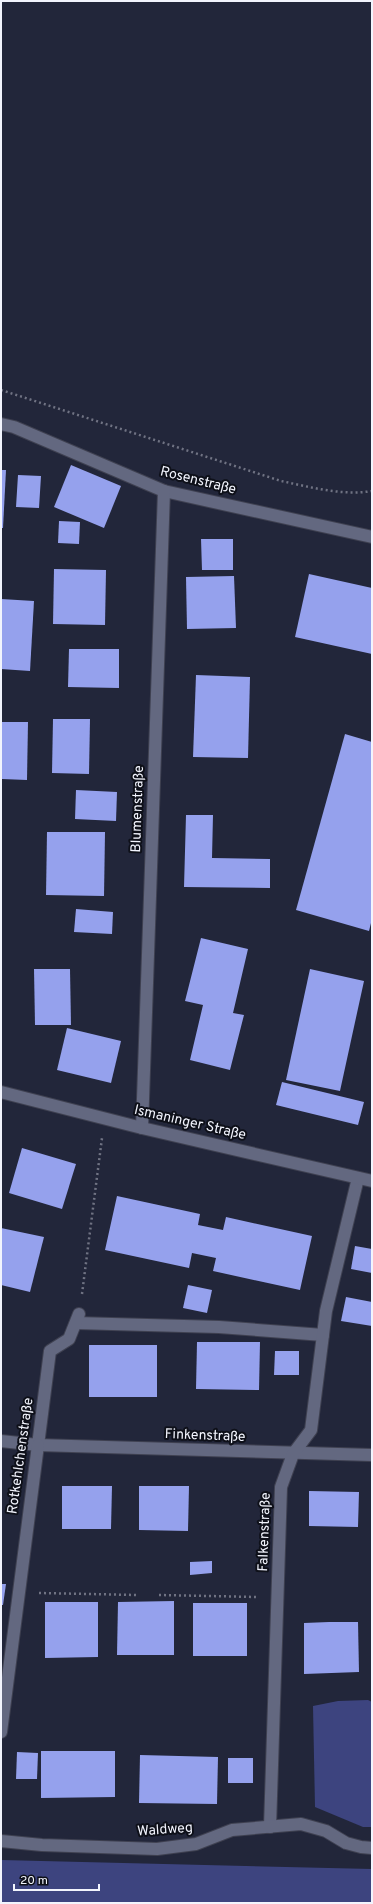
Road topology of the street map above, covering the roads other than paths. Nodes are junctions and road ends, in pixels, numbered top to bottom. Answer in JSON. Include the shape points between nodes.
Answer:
{"nodes":[{"id":1,"x":1,"y":424,"type":"edge"},
{"id":2,"x":164,"y":491,"type":"junction"},
{"id":3,"x":372,"y":537,"type":"edge"},
{"id":4,"x":1,"y":1092,"type":"edge"},
{"id":5,"x":142,"y":1128,"type":"junction"},
{"id":6,"x":358,"y":1178,"type":"junction"},
{"id":7,"x":372,"y":1181,"type":"edge"},
{"id":8,"x":323,"y":1335,"type":"junction"},
{"id":9,"x":1,"y":1441,"type":"edge"},
{"id":10,"x":38,"y":1446,"type":"junction"},
{"id":11,"x":293,"y":1454,"type":"junction"},
{"id":12,"x":372,"y":1455,"type":"edge"},
{"id":13,"x":1,"y":1732,"type":"edge"},
{"id":14,"x":270,"y":1827,"type":"junction"},
{"id":15,"x":1,"y":1840,"type":"edge"},
{"id":16,"x":372,"y":1848,"type":"edge"}],
"edges":[{"from":1,"to":2,"type":"street","name":"Rosenstraße","via":[[14,427]]},
{"from":2,"to":3,"type":"street","name":"Rosenstraße"},
{"from":2,"to":5,"type":"street","name":"Blumenstraße"},
{"from":4,"to":5,"type":"street","name":"Ismaninger Straße"},
{"from":5,"to":6,"type":"street","name":"Ismaninger Straße"},
{"from":6,"to":7,"type":"street","name":"Ismaninger Straße"},
{"from":6,"to":8,"type":"street","name":"Falkenstraße","via":[[326,1311]]},
{"from":8,"to":10,"type":"street","name":"Rotkehlchenstraße","via":[[78,1318],[70,1339],[50,1351]]},
{"from":8,"to":11,"type":"street","name":"Falkenstraße","via":[[310,1430]]},
{"from":9,"to":10,"type":"street","name":"Finkenstraße"},
{"from":10,"to":11,"type":"street","name":"Finkenstraße"},
{"from":10,"to":13,"type":"street","name":"Rotkehlchenstraße"},
{"from":11,"to":12,"type":"street","name":"Finkenstraße"},
{"from":11,"to":14,"type":"street","name":"Falkenstraße","via":[[281,1486]]},
{"from":14,"to":15,"type":"street","name":"Waldweg","via":[[232,1830],[196,1844],[157,1848],[42,1845]]},
{"from":14,"to":16,"type":"street","name":"Waldweg","via":[[301,1824],[326,1831],[346,1843]]}]}
